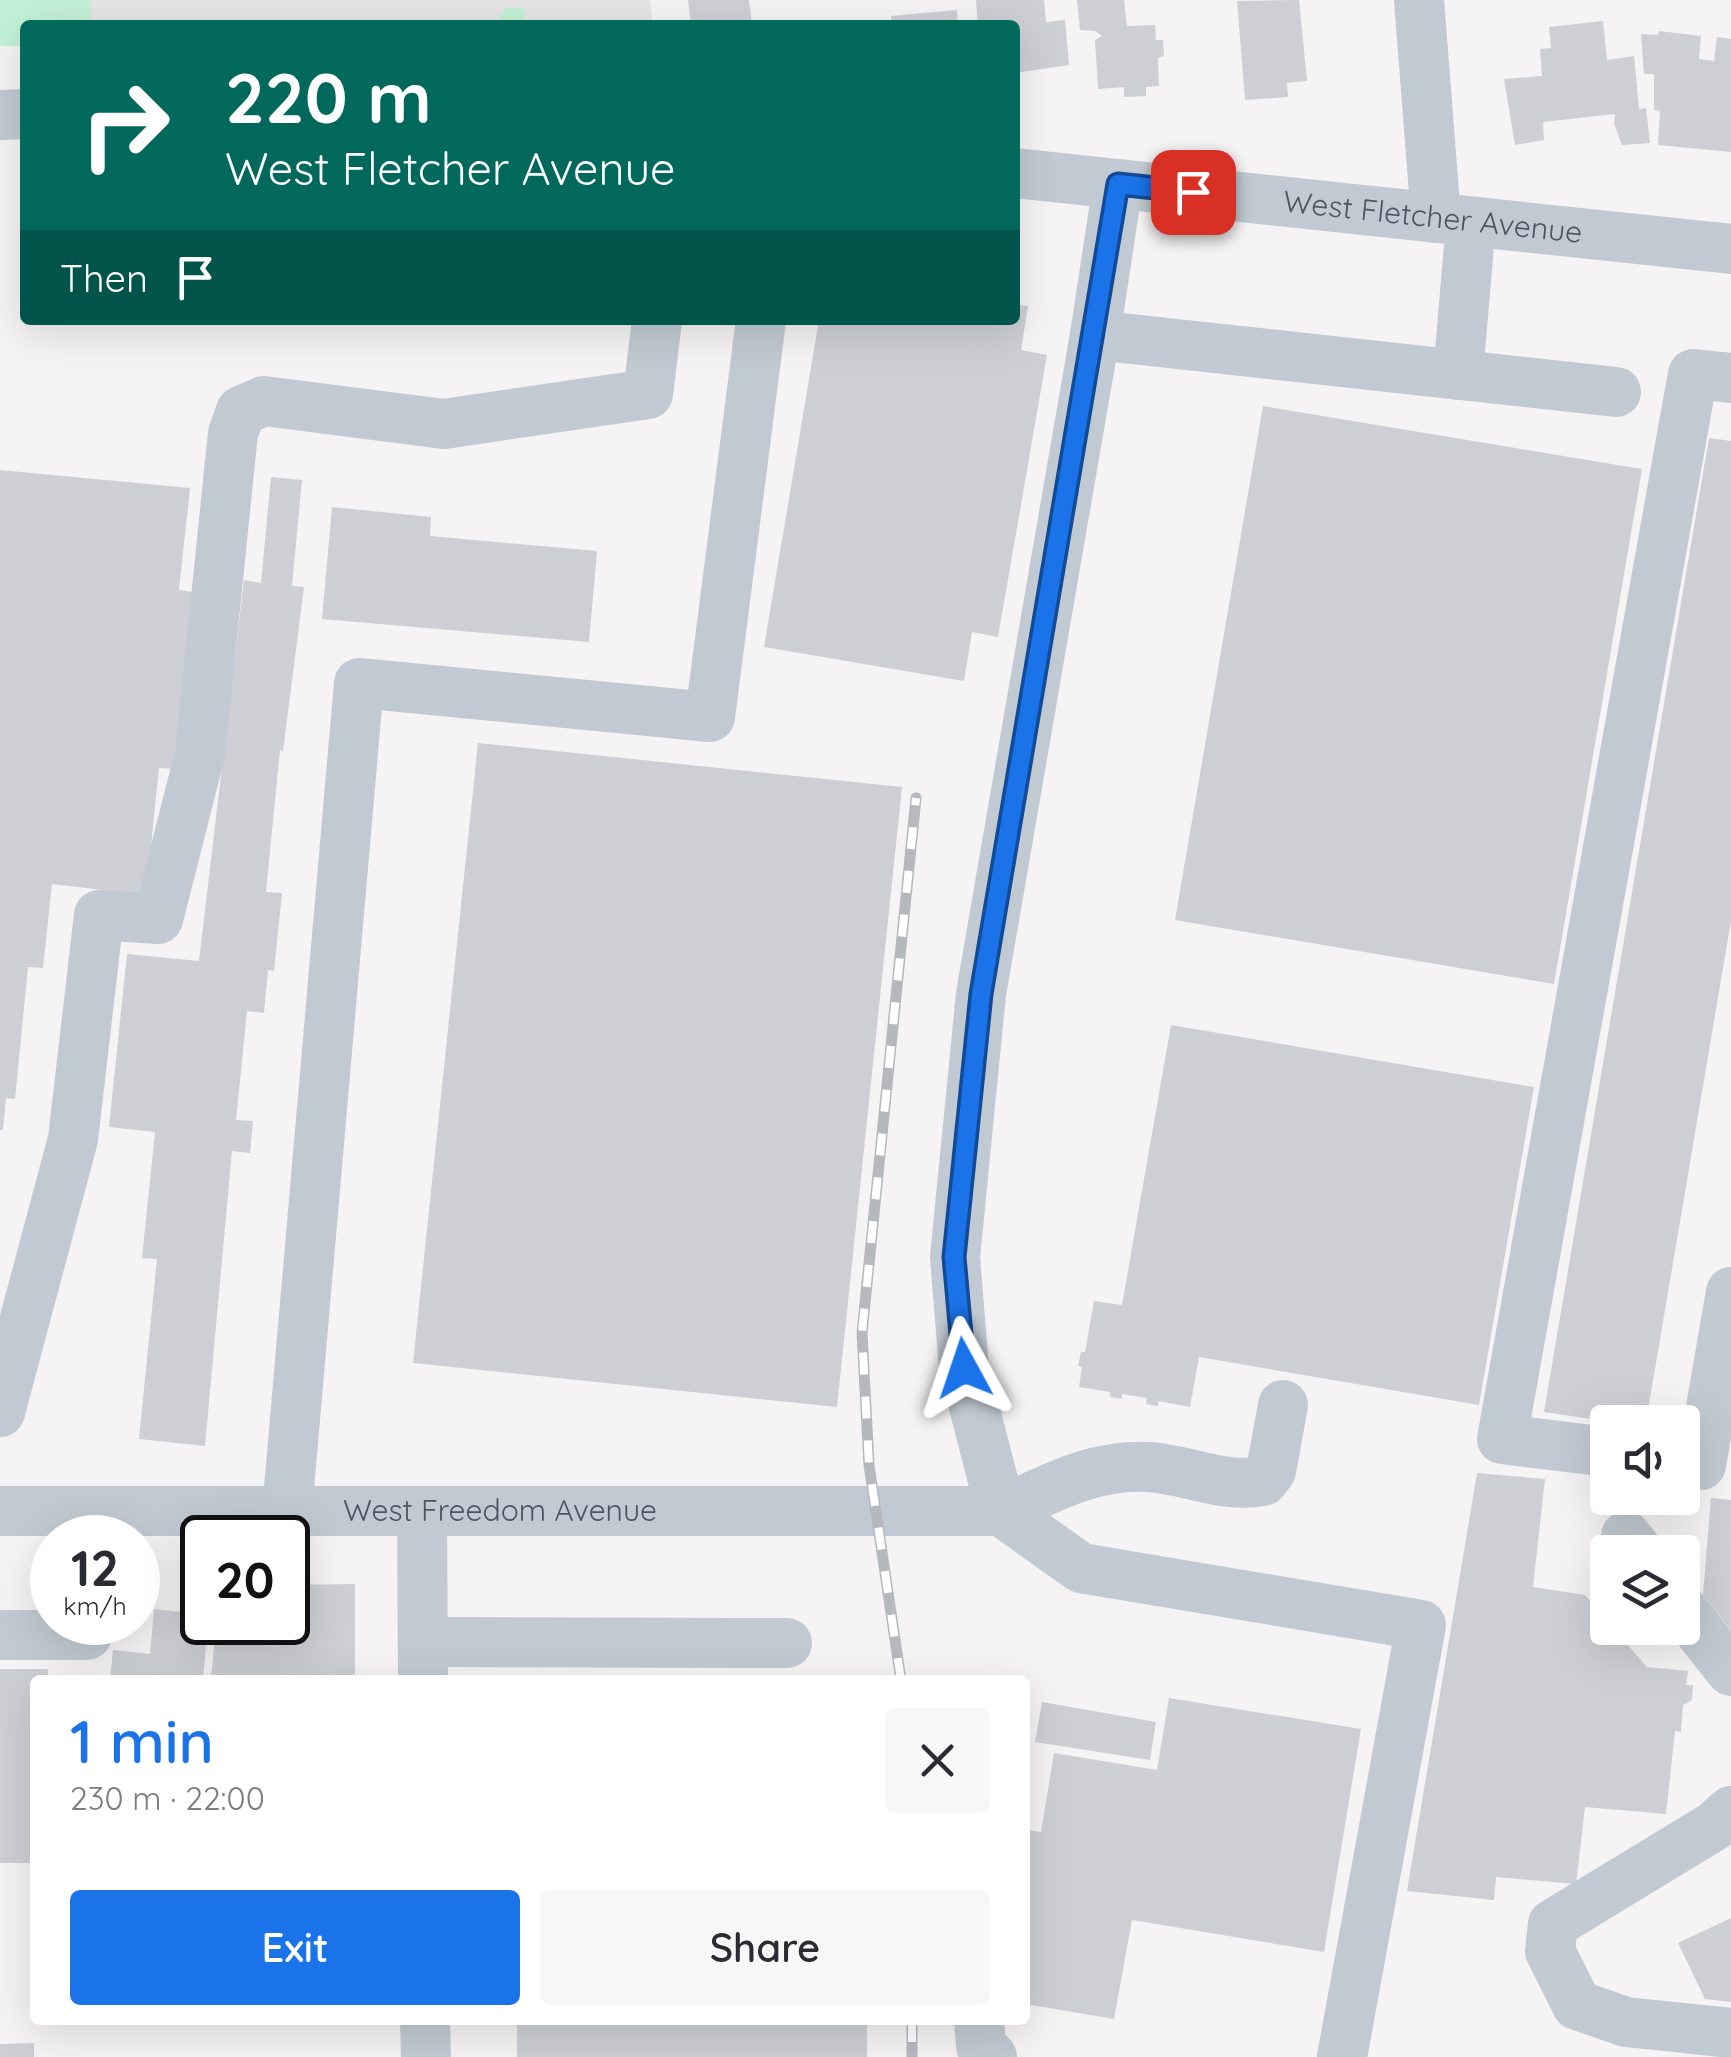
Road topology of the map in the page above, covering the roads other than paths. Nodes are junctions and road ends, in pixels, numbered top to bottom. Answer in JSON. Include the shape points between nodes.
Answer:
{"nodes":[{"id":1,"x":1419,"y":0,"type":"edge"},
{"id":2,"x":1020,"y":174,"type":"edge"},
{"id":3,"x":1118,"y":184,"type":"junction"},
{"id":4,"x":1454,"y":220,"type":"junction"},
{"id":5,"x":1731,"y":249,"type":"edge"},
{"id":6,"x":656,"y":325,"type":"edge"},
{"id":7,"x":760,"y":325,"type":"edge"},
{"id":8,"x":1095,"y":335,"type":"junction"},
{"id":9,"x":1458,"y":375,"type":"junction"},
{"id":10,"x":1731,"y":378,"type":"edge"},
{"id":11,"x":1616,"y":392,"type":"dead end"},
{"id":12,"x":1731,"y":1292,"type":"edge"},
{"id":13,"x":1283,"y":1405,"type":"dead end"},
{"id":14,"x":0,"y":1412,"type":"edge"},
{"id":15,"x":1590,"y":1450,"type":"edge"},
{"id":16,"x":1705,"y":1465,"type":"edge"},
{"id":17,"x":0,"y":1511,"type":"edge"},
{"id":18,"x":287,"y":1511,"type":"junction"},
{"id":19,"x":422,"y":1511,"type":"junction"},
{"id":20,"x":1001,"y":1512,"type":"junction"},
{"id":21,"x":30,"y":1515,"type":"edge"},
{"id":22,"x":160,"y":1519,"type":"edge"},
{"id":23,"x":1700,"y":1631,"type":"edge"},
{"id":24,"x":0,"y":1635,"type":"edge"},
{"id":25,"x":787,"y":1644,"type":"dead end"},
{"id":26,"x":86,"y":1646,"type":"edge"},
{"id":27,"x":423,"y":1661,"type":"edge"},
{"id":28,"x":1731,"y":1671,"type":"edge"},
{"id":29,"x":1731,"y":1812,"type":"edge"},
{"id":30,"x":426,"y":2025,"type":"edge"},
{"id":31,"x":979,"y":2025,"type":"edge"},
{"id":32,"x":1731,"y":2033,"type":"edge"},
{"id":33,"x":426,"y":2057,"type":"edge"},
{"id":34,"x":992,"y":2057,"type":"edge"},
{"id":35,"x":1342,"y":2057,"type":"edge"}],
"edges":[{"from":1,"to":4,"type":"street"},
{"from":2,"to":3,"type":"street","name":"West Fletcher Avenue"},
{"from":3,"to":4,"type":"street","name":"West Fletcher Avenue"},
{"from":3,"to":8,"type":"street"},
{"from":4,"to":5,"type":"street","name":"West Fletcher Avenue"},
{"from":4,"to":9,"type":"street"},
{"from":6,"to":14,"type":"street","via":[[648,394],[444,424],[264,401],[241,411],[200,754],[158,919],[98,915],[73,1139]]},
{"from":7,"to":18,"type":"street","via":[[710,717],[359,683]]},
{"from":8,"to":9,"type":"street"},
{"from":8,"to":20,"type":"street","via":[[981,994],[954,1257],[964,1368]]},
{"from":9,"to":11,"type":"street"},
{"from":10,"to":15,"type":"street","via":[[1693,374],[1502,1439]]},
{"from":12,"to":16,"type":"street"},
{"from":13,"to":20,"type":"street","via":[[1271,1472],[1263,1481],[1244,1484],[1151,1467],[1099,1469]]},
{"from":17,"to":21,"type":"street","name":"West Freedom Avenue"},
{"from":18,"to":19,"type":"street","name":"West Freedom Avenue"},
{"from":18,"to":22,"type":"street","name":"West Freedom Avenue"},
{"from":19,"to":20,"type":"street","name":"West Freedom Avenue"},
{"from":19,"to":27,"type":"street"},
{"from":20,"to":35,"type":"street","via":[[1081,1568],[1421,1625]]},
{"from":23,"to":28,"type":"street"},
{"from":24,"to":26,"type":"street"},
{"from":25,"to":27,"type":"street"},
{"from":29,"to":32,"type":"street","via":[[1553,1924],[1550,1951],[1577,2005],[1626,2022]]},
{"from":30,"to":33,"type":"street"},
{"from":31,"to":34,"type":"street","via":[[981,2046]]}]}
